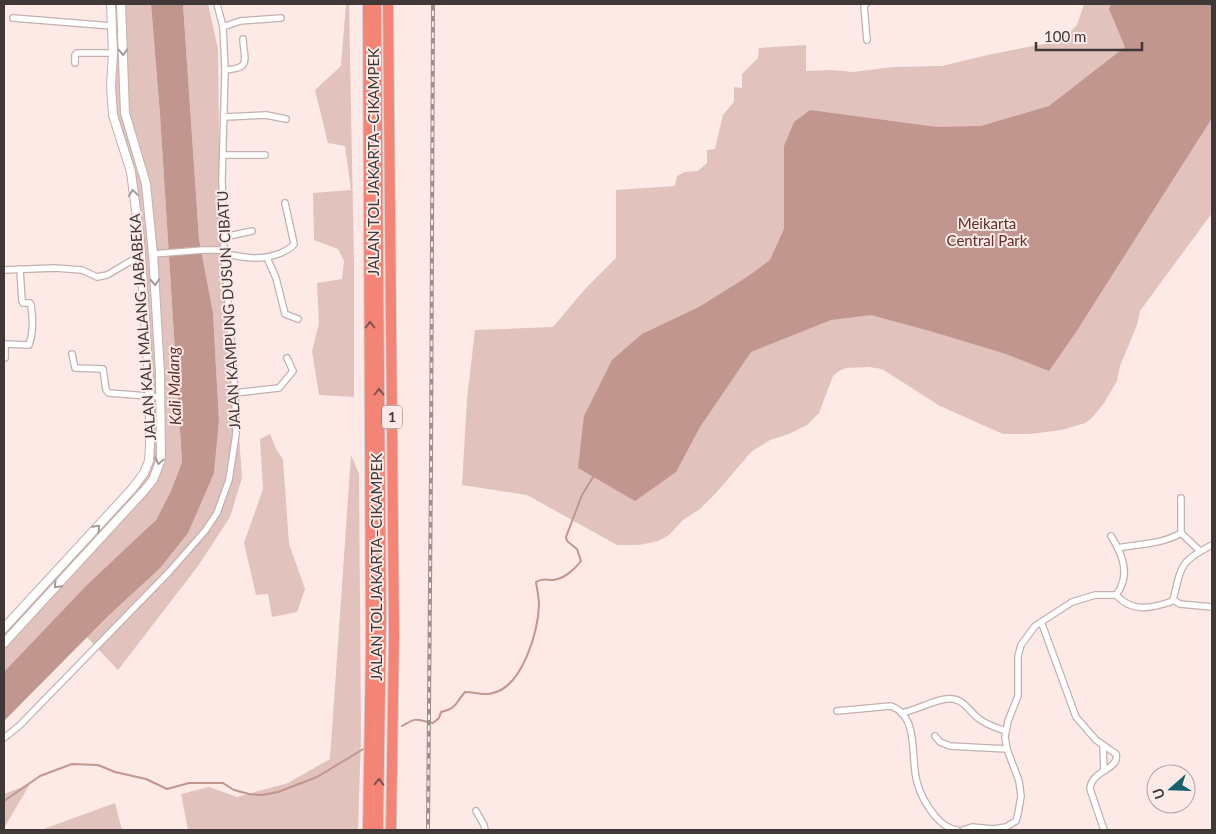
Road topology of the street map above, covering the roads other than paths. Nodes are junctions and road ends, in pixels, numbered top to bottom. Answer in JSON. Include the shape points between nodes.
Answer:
{"nodes":[{"id":1,"x":112,"y":4,"type":"edge"},
{"id":2,"x":121,"y":4,"type":"edge"},
{"id":3,"x":217,"y":4,"type":"edge"},
{"id":4,"x":368,"y":4,"type":"edge"},
{"id":5,"x":376,"y":4,"type":"edge"},
{"id":6,"x":387,"y":4,"type":"edge"},
{"id":7,"x":866,"y":4,"type":"edge"},
{"id":8,"x":13,"y":18,"type":"dead end"},
{"id":9,"x":281,"y":18,"type":"dead end"},
{"id":10,"x":112,"y":26,"type":"junction"},
{"id":11,"x":223,"y":27,"type":"junction"},
{"id":12,"x":243,"y":39,"type":"dead end"},
{"id":13,"x":866,"y":40,"type":"dead end"},
{"id":14,"x":112,"y":53,"type":"junction"},
{"id":15,"x":76,"y":63,"type":"dead end"},
{"id":16,"x":225,"y":70,"type":"junction"},
{"id":17,"x":111,"y":86,"type":"junction"},
{"id":18,"x":124,"y":86,"type":"junction"},
{"id":19,"x":225,"y":117,"type":"junction"},
{"id":20,"x":286,"y":118,"type":"dead end"},
{"id":21,"x":223,"y":155,"type":"junction"},
{"id":22,"x":265,"y":155,"type":"dead end"},
{"id":23,"x":285,"y":203,"type":"dead end"},
{"id":24,"x":252,"y":231,"type":"dead end"},
{"id":25,"x":224,"y":237,"type":"junction"},
{"id":26,"x":225,"y":252,"type":"junction"},
{"id":27,"x":153,"y":254,"type":"junction"},
{"id":28,"x":141,"y":255,"type":"junction"},
{"id":29,"x":267,"y":258,"type":"junction"},
{"id":30,"x":20,"y":269,"type":"junction"},
{"id":31,"x":4,"y":270,"type":"edge"},
{"id":32,"x":145,"y":309,"type":"junction"},
{"id":33,"x":157,"y":309,"type":"junction"},
{"id":34,"x":298,"y":319,"type":"dead end"},
{"id":35,"x":72,"y":354,"type":"dead end"},
{"id":36,"x":5,"y":358,"type":"edge"},
{"id":37,"x":287,"y":358,"type":"dead end"},
{"id":38,"x":236,"y":393,"type":"junction"},
{"id":39,"x":150,"y":397,"type":"junction"},
{"id":40,"x":160,"y":397,"type":"junction"},
{"id":41,"x":1181,"y":498,"type":"dead end"},
{"id":42,"x":1181,"y":533,"type":"junction"},
{"id":43,"x":1112,"y":536,"type":"dead end"},
{"id":44,"x":1212,"y":545,"type":"edge"},
{"id":45,"x":1118,"y":548,"type":"junction"},
{"id":46,"x":1200,"y":552,"type":"junction"},
{"id":47,"x":1116,"y":595,"type":"junction"},
{"id":48,"x":1173,"y":600,"type":"junction"},
{"id":49,"x":1212,"y":607,"type":"edge"},
{"id":50,"x":1042,"y":624,"type":"dead end"},
{"id":51,"x":4,"y":628,"type":"edge"},
{"id":52,"x":4,"y":643,"type":"edge"},
{"id":53,"x":837,"y":711,"type":"dead end"},
{"id":54,"x":902,"y":713,"type":"junction"},
{"id":55,"x":1006,"y":731,"type":"junction"},
{"id":56,"x":935,"y":736,"type":"dead end"},
{"id":57,"x":4,"y":738,"type":"edge"},
{"id":58,"x":1103,"y":745,"type":"junction"},
{"id":59,"x":1007,"y":749,"type":"junction"},
{"id":60,"x":1104,"y":770,"type":"junction"},
{"id":61,"x":476,"y":812,"type":"dead end"},
{"id":62,"x":368,"y":830,"type":"edge"},
{"id":63,"x":378,"y":830,"type":"edge"},
{"id":64,"x":390,"y":830,"type":"edge"},
{"id":65,"x":485,"y":830,"type":"edge"},
{"id":66,"x":957,"y":830,"type":"edge"},
{"id":67,"x":963,"y":830,"type":"edge"},
{"id":68,"x":1104,"y":830,"type":"edge"}],
"edges":[{"from":1,"to":10,"type":"main road","name":"JALAN KALI MALANG JABABEKA"},
{"from":2,"to":18,"type":"main road","name":"JALAN KALI MALANG JABABEKA","one_way":true},
{"from":3,"to":11,"type":"street","name":"JALAN KAMPUNG DUSUN CIBATU"},
{"from":62,"to":4,"type":"highway","name":"JALAN TOL JAKARTA–CIKAMPEK","number":"1","one_way":true,"via":[[371,627]]},
{"from":63,"to":5,"type":"highway","number":"1","one_way":true,"via":[[381,607]]},
{"from":6,"to":64,"type":"highway","number":"1"},
{"from":7,"to":13,"type":"street"},
{"from":8,"to":10,"type":"street"},
{"from":9,"to":11,"type":"street","via":[[240,21]]},
{"from":10,"to":14,"type":"main road","name":"JALAN KALI MALANG JABABEKA"},
{"from":11,"to":16,"type":"street","name":"JALAN KAMPUNG DUSUN CIBATU"},
{"from":12,"to":16,"type":"street","via":[[242,68]]},
{"from":14,"to":15,"type":"street","via":[[77,53]]},
{"from":14,"to":17,"type":"main road","name":"JALAN KALI MALANG JABABEKA"},
{"from":16,"to":19,"type":"street","name":"JALAN KAMPUNG DUSUN CIBATU"},
{"from":17,"to":18,"type":"main road"},
{"from":28,"to":17,"type":"main road","name":"JALAN KALI MALANG JABABEKA","one_way":true,"via":[[130,172],[113,115]]},
{"from":18,"to":27,"type":"main road","name":"JALAN KALI MALANG JABABEKA","via":[[125,113],[146,184]]},
{"from":19,"to":20,"type":"street","via":[[266,115]]},
{"from":19,"to":21,"type":"street","name":"JALAN KAMPUNG DUSUN CIBATU"},
{"from":21,"to":22,"type":"street"},
{"from":21,"to":25,"type":"street","name":"JALAN KAMPUNG DUSUN CIBATU"},
{"from":23,"to":29,"type":"street","via":[[294,244]]},
{"from":24,"to":25,"type":"street"},
{"from":25,"to":26,"type":"street","name":"JALAN KAMPUNG DUSUN CIBATU"},
{"from":26,"to":27,"type":"street","via":[[203,250]]},
{"from":26,"to":29,"type":"street","via":[[248,258]]},
{"from":26,"to":38,"type":"street","name":"JALAN KAMPUNG DUSUN CIBATU"},
{"from":27,"to":33,"type":"main road","name":"JALAN KALI MALANG JABABEKA","one_way":true},
{"from":28,"to":30,"type":"street","via":[[107,276],[97,277],[82,270]]},
{"from":28,"to":32,"type":"main road","name":"JALAN KALI MALANG JABABEKA"},
{"from":29,"to":34,"type":"street","via":[[285,314]]},
{"from":30,"to":31,"type":"street"},
{"from":30,"to":36,"type":"street","via":[[22,301],[31,305],[31,339],[29,345],[5,344]]},
{"from":32,"to":33,"type":"main road"},
{"from":32,"to":39,"type":"main road","name":"JALAN KALI MALANG JABABEKA"},
{"from":33,"to":40,"type":"main road","name":"JALAN KALI MALANG JABABEKA"},
{"from":35,"to":39,"type":"street","via":[[75,368],[103,369],[109,393]]},
{"from":37,"to":38,"type":"street","via":[[293,371],[279,388]]},
{"from":38,"to":57,"type":"street","name":"JALAN KAMPUNG DUSUN CIBATU","via":[[236,434],[229,480],[217,513],[205,532],[170,572]]},
{"from":39,"to":40,"type":"street"},
{"from":51,"to":39,"type":"main road","name":"JALAN KALI MALANG JABABEKA","one_way":true,"via":[[144,473],[149,461]]},
{"from":40,"to":52,"type":"main road","name":"JALAN KALI MALANG JABABEKA","one_way":true,"via":[[161,459],[153,480]]},
{"from":41,"to":42,"type":"street"},
{"from":42,"to":45,"type":"street","via":[[1162,541]]},
{"from":42,"to":46,"type":"street"},
{"from":43,"to":45,"type":"street"},
{"from":44,"to":46,"type":"street"},
{"from":45,"to":47,"type":"street","via":[[1125,576]]},
{"from":46,"to":48,"type":"street","via":[[1182,567]]},
{"from":47,"to":48,"type":"street","via":[[1135,608]]},
{"from":47,"to":55,"type":"street","via":[[1095,595],[1072,602],[1032,629],[1019,651],[1018,696]]},
{"from":48,"to":49,"type":"street","via":[[1180,604]]},
{"from":50,"to":58,"type":"street","via":[[1076,717]]},
{"from":53,"to":54,"type":"street","via":[[891,706]]},
{"from":54,"to":55,"type":"street","via":[[938,701],[959,700],[983,721]]},
{"from":54,"to":66,"type":"street","via":[[911,732],[914,767],[923,797],[938,820],[951,830]]},
{"from":55,"to":59,"type":"street"},
{"from":56,"to":59,"type":"street","via":[[950,746]]},
{"from":58,"to":60,"type":"street"},
{"from":58,"to":60,"type":"street","via":[[1116,754],[1117,760]]},
{"from":59,"to":67,"type":"street","via":[[1020,786],[1016,820],[999,828]]},
{"from":60,"to":68,"type":"street","via":[[1091,784],[1090,790]]},
{"from":61,"to":65,"type":"street"}]}
